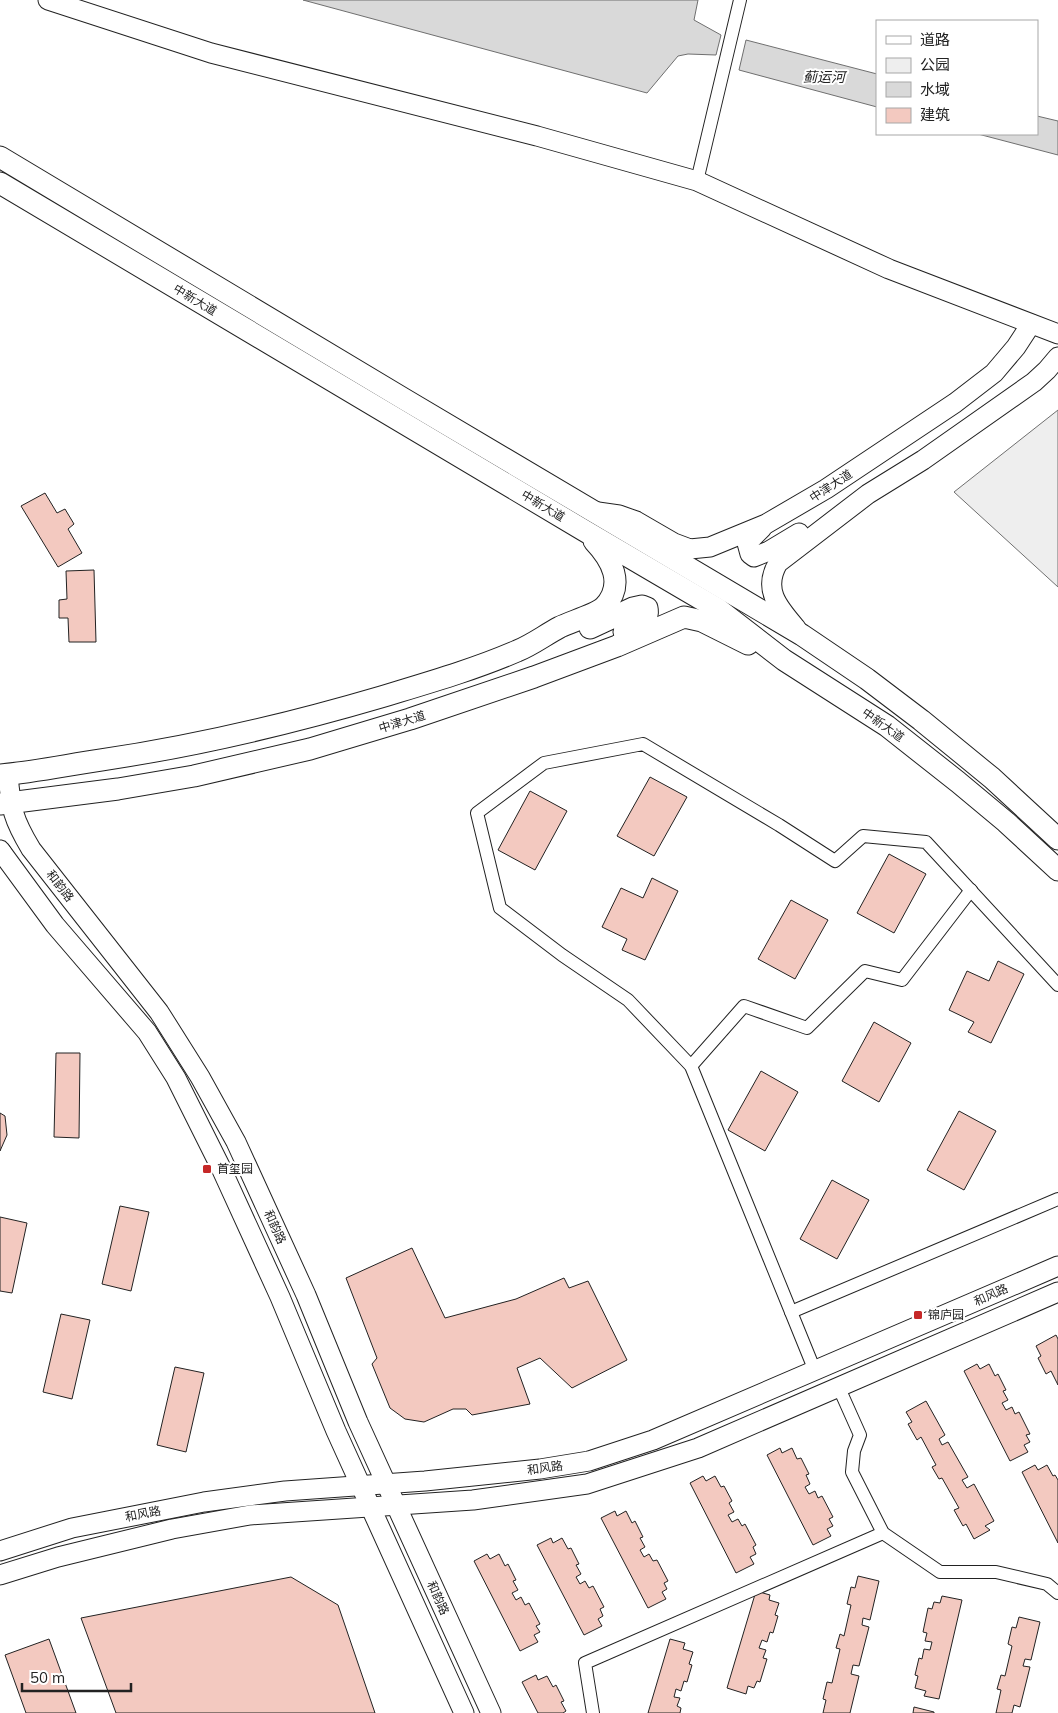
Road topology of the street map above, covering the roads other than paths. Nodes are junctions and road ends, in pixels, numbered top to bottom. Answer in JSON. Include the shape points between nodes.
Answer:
{"nodes":[{"id":1,"x":48,"y":0,"type":"edge"},
{"id":2,"x":740,"y":0,"type":"edge"},
{"id":3,"x":0,"y":156,"type":"edge"},
{"id":4,"x":697,"y":181,"type":"junction"},
{"id":5,"x":0,"y":183,"type":"edge"},
{"id":6,"x":1031,"y":324,"type":"junction"},
{"id":7,"x":1058,"y":334,"type":"edge"},
{"id":8,"x":1058,"y":357,"type":"edge"},
{"id":9,"x":868,"y":494,"type":"junction"},
{"id":10,"x":596,"y":511,"type":"junction"},
{"id":11,"x":766,"y":524,"type":"junction"},
{"id":12,"x":585,"y":531,"type":"junction"},
{"id":13,"x":802,"y":635,"type":"junction"},
{"id":14,"x":519,"y":651,"type":"junction"},
{"id":15,"x":784,"y":660,"type":"junction"},
{"id":16,"x":534,"y":677,"type":"junction"},
{"id":17,"x":4,"y":775,"type":"edge"},
{"id":18,"x":3,"y":808,"type":"edge"},
{"id":19,"x":1058,"y":838,"type":"edge"},
{"id":20,"x":1,"y":853,"type":"edge"},
{"id":21,"x":1058,"y":870,"type":"edge"},
{"id":22,"x":971,"y":890,"type":"junction"},
{"id":23,"x":1058,"y":985,"type":"edge"},
{"id":24,"x":691,"y":1066,"type":"junction"},
{"id":25,"x":1058,"y":1198,"type":"edge"},
{"id":26,"x":1058,"y":1266,"type":"edge"},
{"id":27,"x":1058,"y":1292,"type":"edge"},
{"id":28,"x":791,"y":1312,"type":"junction"},
{"id":29,"x":815,"y":1371,"type":"junction"},
{"id":30,"x":839,"y":1388,"type":"junction"},
{"id":31,"x":386,"y":1483,"type":"junction"},
{"id":32,"x":360,"y":1485,"type":"junction"},
{"id":33,"x":396,"y":1506,"type":"junction"},
{"id":34,"x":370,"y":1507,"type":"junction"},
{"id":35,"x":884,"y":1533,"type":"junction"},
{"id":36,"x":0,"y":1551,"type":"edge"},
{"id":37,"x":0,"y":1575,"type":"edge"},
{"id":38,"x":1058,"y":1593,"type":"edge"},
{"id":39,"x":464,"y":1713,"type":"edge"},
{"id":40,"x":490,"y":1713,"type":"edge"},
{"id":41,"x":594,"y":1713,"type":"edge"}],
"edges":[{"from":1,"to":4,"type":"street","via":[[211,53],[537,136]]},
{"from":2,"to":4,"type":"street"},
{"from":3,"to":10,"type":"main road","name":"中新大道"},
{"from":4,"to":6,"type":"street","via":[[889,269]]},
{"from":5,"to":12,"type":"main road","name":"中新大道"},
{"from":6,"to":7,"type":"street"},
{"from":6,"to":11,"type":"street","name":"中津大道","via":[[994,373],[955,403],[850,474]]},
{"from":8,"to":9,"type":"street","via":[[1034,382],[923,460]]},
{"from":9,"to":11,"type":"street","via":[[754,557],[748,543]]},
{"from":9,"to":13,"type":"street","via":[[787,555],[773,572],[775,599],[780,610]]},
{"from":10,"to":11,"type":"street","name":"中津大道","via":[[636,521],[690,549],[710,547]]},
{"from":10,"to":13,"type":"main road","name":"中新大道"},
{"from":12,"to":14,"type":"main road","via":[[610,559],[616,584],[612,595],[604,608],[560,627]]},
{"from":12,"to":15,"type":"main road","name":"中新大道","via":[[718,609]]},
{"from":13,"to":19,"type":"main road","name":"中新大道","via":[[921,720]]},
{"from":14,"to":16,"type":"main road","via":[[576,634],[632,608],[647,608],[648,613],[640,624],[570,655]]},
{"from":14,"to":17,"type":"main road","via":[[454,675],[272,727],[138,755]]},
{"from":15,"to":16,"type":"main road","name":"中津大道","via":[[702,621],[684,617]]},
{"from":15,"to":21,"type":"main road","name":"中新大道","via":[[887,726],[971,793]]},
{"from":16,"to":18,"type":"main road","name":"中津大道","via":[[310,749],[185,778]]},
{"from":17,"to":18,"type":"street","name":"和韵路"},
{"from":18,"to":31,"type":"street","name":"和韵路","via":[[14,819],[31,849],[159,1012],[200,1077],[236,1142]]},
{"from":20,"to":32,"type":"street","name":"和韵路","via":[[55,925],[147,1032],[176,1078],[280,1297]]},
{"from":22,"to":23,"type":"street"},
{"from":22,"to":24,"type":"street","via":[[902,980],[865,971],[807,1028],[744,1006]]},
{"from":22,"to":24,"type":"street","via":[[926,842],[864,836],[835,861],[643,744],[544,763],[477,813],[500,908],[628,1000]]},
{"from":24,"to":28,"type":"street"},
{"from":25,"to":28,"type":"street"},
{"from":26,"to":29,"type":"street","name":"和风路"},
{"from":27,"to":30,"type":"street","name":"和风路"},
{"from":28,"to":29,"type":"street"},
{"from":29,"to":31,"type":"street","name":"和风路","via":[[653,1440],[589,1461],[540,1470]]},
{"from":30,"to":33,"type":"street","name":"和风路","via":[[698,1448],[587,1484],[473,1500]]},
{"from":30,"to":35,"type":"street","via":[[860,1435],[852,1472]]},
{"from":31,"to":32,"type":"street","name":"和风路"},
{"from":31,"to":33,"type":"street","name":"和韵路"},
{"from":32,"to":34,"type":"street","name":"和韵路"},
{"from":32,"to":36,"type":"street","name":"和风路","via":[[204,1502],[72,1528]]},
{"from":33,"to":34,"type":"street","name":"和风路"},
{"from":33,"to":40,"type":"street","name":"和韵路"},
{"from":34,"to":37,"type":"street","name":"和风路","via":[[250,1515],[58,1557]]},
{"from":34,"to":39,"type":"street","name":"和韵路"},
{"from":35,"to":38,"type":"street","via":[[940,1572],[996,1572],[1047,1584]]},
{"from":35,"to":41,"type":"street","via":[[585,1663]]}]}
